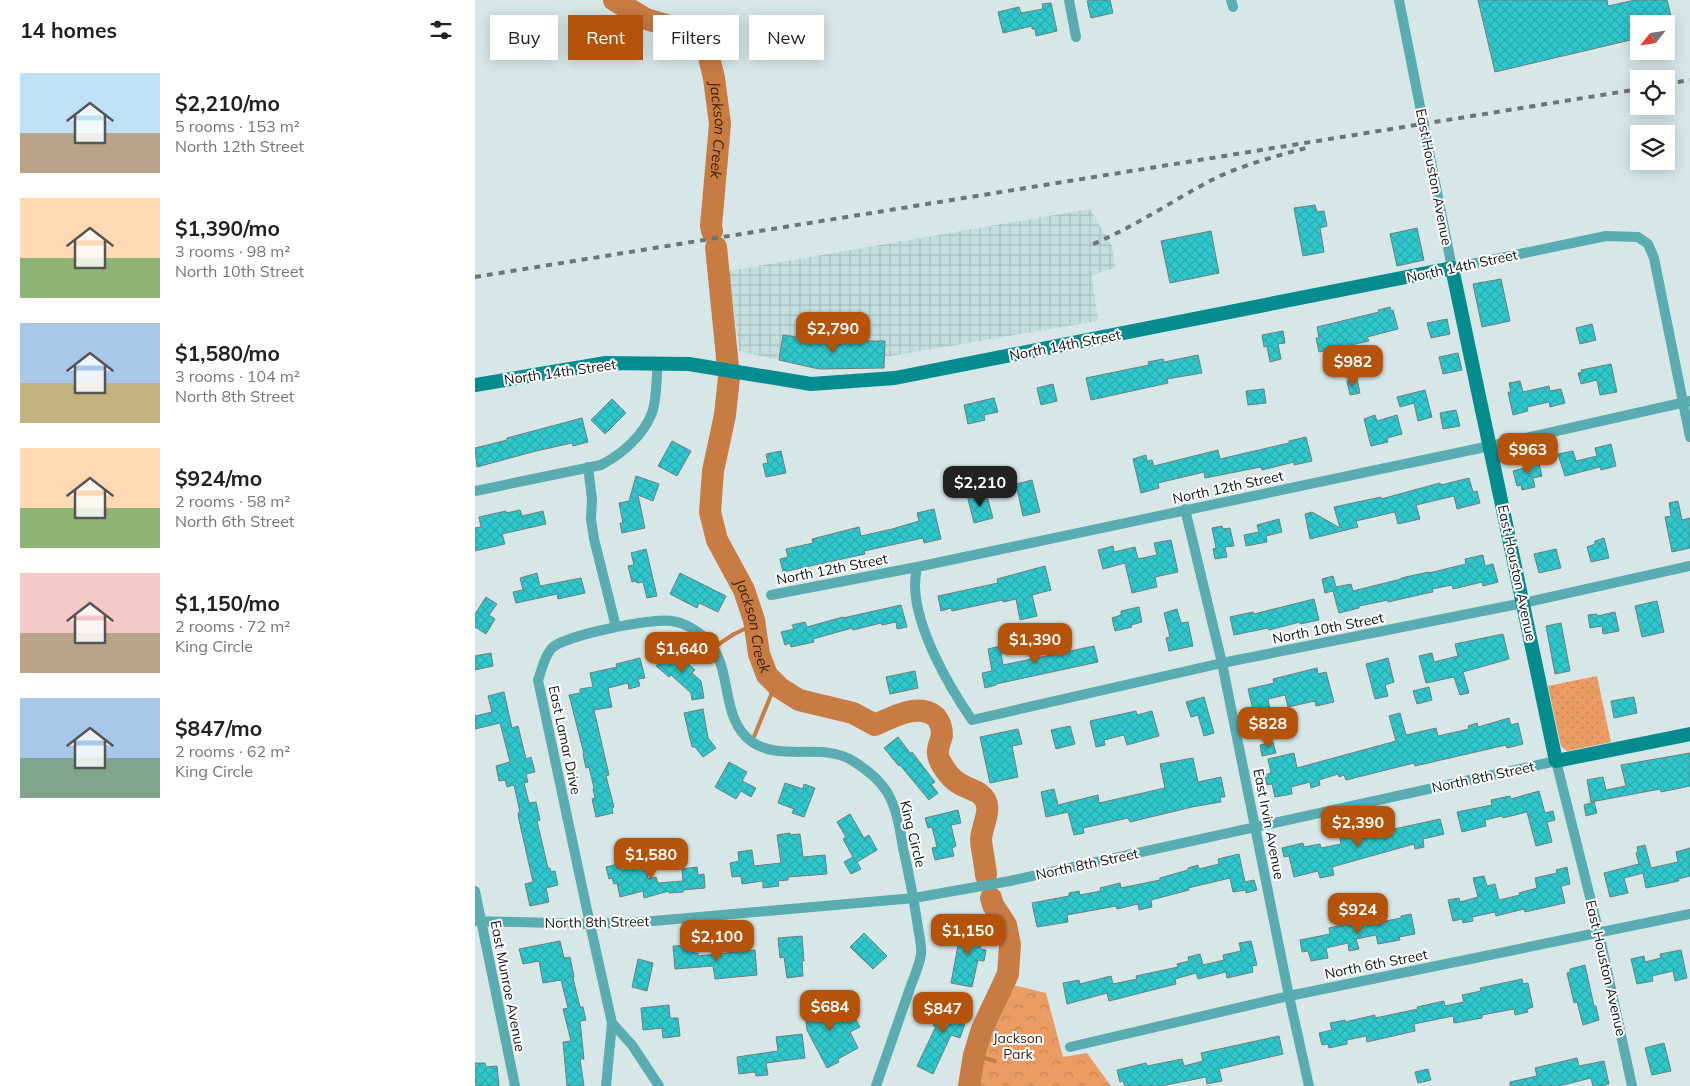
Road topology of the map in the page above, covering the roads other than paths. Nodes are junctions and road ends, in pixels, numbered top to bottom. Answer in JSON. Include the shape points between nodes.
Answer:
{"nodes":[{"id":1,"x":1069,"y":0,"type":"edge"},
{"id":2,"x":1399,"y":0,"type":"edge"},
{"id":3,"x":1076,"y":37,"type":"dead end"},
{"id":4,"x":1452,"y":268,"type":"junction"},
{"id":5,"x":658,"y":363,"type":"junction"},
{"id":6,"x":475,"y":385,"type":"edge"},
{"id":7,"x":1686,"y":402,"type":"edge"},
{"id":8,"x":1690,"y":437,"type":"edge"},
{"id":9,"x":1490,"y":446,"type":"junction"},
{"id":10,"x":588,"y":467,"type":"junction"},
{"id":11,"x":475,"y":491,"type":"edge"},
{"id":12,"x":1185,"y":509,"type":"junction"},
{"id":13,"x":1690,"y":566,"type":"edge"},
{"id":14,"x":917,"y":567,"type":"junction"},
{"id":15,"x":771,"y":595,"type":"dead end"},
{"id":16,"x":1523,"y":602,"type":"junction"},
{"id":17,"x":616,"y":627,"type":"junction"},
{"id":18,"x":1222,"y":663,"type":"junction"},
{"id":19,"x":1690,"y":734,"type":"edge"},
{"id":20,"x":1556,"y":761,"type":"junction"},
{"id":21,"x":1256,"y":827,"type":"junction"},
{"id":22,"x":475,"y":891,"type":"edge"},
{"id":23,"x":914,"y":898,"type":"junction"},
{"id":24,"x":1690,"y":914,"type":"edge"},
{"id":25,"x":478,"y":921,"type":"edge"},
{"id":26,"x":590,"y":924,"type":"junction"},
{"id":27,"x":1599,"y":933,"type":"junction"},
{"id":28,"x":1289,"y":996,"type":"junction"},
{"id":29,"x":612,"y":1023,"type":"junction"},
{"id":30,"x":1070,"y":1047,"type":"dead end"},
{"id":31,"x":515,"y":1086,"type":"edge"},
{"id":32,"x":606,"y":1086,"type":"edge"},
{"id":33,"x":659,"y":1086,"type":"edge"},
{"id":34,"x":876,"y":1086,"type":"edge"},
{"id":35,"x":1309,"y":1086,"type":"edge"},
{"id":36,"x":1632,"y":1086,"type":"edge"}],
"edges":[{"from":1,"to":3,"type":"street"},
{"from":2,"to":4,"type":"street","name":"East Houston Avenue"},
{"from":4,"to":5,"type":"street","name":"North 14th Street","via":[[895,378],[811,384],[689,364]]},
{"from":4,"to":7,"type":"street","name":"North 14th Street","via":[[1606,236],[1638,237],[1648,244],[1655,258]]},
{"from":4,"to":9,"type":"street","name":"East Houston Avenue"},
{"from":5,"to":6,"type":"street","name":"North 14th Street","via":[[606,363]]},
{"from":5,"to":10,"type":"street","via":[[652,413],[644,427],[634,441],[612,459]]},
{"from":7,"to":8,"type":"street"},
{"from":7,"to":9,"type":"street","name":"North 12th Street"},
{"from":9,"to":12,"type":"street","name":"North 12th Street"},
{"from":9,"to":16,"type":"street","name":"East Houston Avenue"},
{"from":10,"to":11,"type":"street"},
{"from":10,"to":17,"type":"street","via":[[594,539]]},
{"from":12,"to":14,"type":"street","name":"North 12th Street"},
{"from":12,"to":18,"type":"street","name":"East Irvin Avenue"},
{"from":13,"to":16,"type":"street","name":"North 10th Street"},
{"from":14,"to":15,"type":"street","name":"North 12th Street"},
{"from":14,"to":18,"type":"street","name":"North 10th Street","via":[[918,611],[934,654],[972,720]]},
{"from":16,"to":18,"type":"street","name":"North 10th Street"},
{"from":16,"to":20,"type":"street","name":"East Houston Avenue"},
{"from":17,"to":23,"type":"street","name":"King Circle","via":[[671,621],[691,628],[708,641],[717,654],[733,718],[752,741],[779,751],[831,753],[852,760],[876,778],[887,793],[898,820]]},
{"from":17,"to":26,"type":"street","name":"East Lamar Drive","via":[[553,648],[545,659],[538,680]]},
{"from":18,"to":21,"type":"street","name":"East Irvin Avenue"},
{"from":19,"to":20,"type":"street","name":"North 8th Street"},
{"from":20,"to":21,"type":"street","name":"North 8th Street"},
{"from":20,"to":27,"type":"street","name":"East Houston Avenue"},
{"from":21,"to":23,"type":"street","name":"North 8th Street","via":[[1010,881]]},
{"from":21,"to":28,"type":"street","name":"East Irvin Avenue"},
{"from":22,"to":25,"type":"street","name":"East Munroe Avenue"},
{"from":23,"to":26,"type":"street","name":"North 8th Street"},
{"from":23,"to":34,"type":"street","name":"King Circle","via":[[921,954]]},
{"from":24,"to":27,"type":"street","name":"North 6th Street"},
{"from":25,"to":26,"type":"street","name":"North 8th Street"},
{"from":25,"to":31,"type":"street","name":"East Munroe Avenue"},
{"from":26,"to":29,"type":"street","name":"East Lamar Drive"},
{"from":27,"to":28,"type":"street","name":"North 6th Street"},
{"from":27,"to":36,"type":"street","name":"East Houston Avenue"},
{"from":28,"to":30,"type":"street","name":"North 6th Street"},
{"from":28,"to":35,"type":"street","name":"East Irvin Avenue"},
{"from":29,"to":32,"type":"street","name":"East Lamar Drive"},
{"from":29,"to":33,"type":"street","name":"East Lamar Drive","via":[[632,1045]]}]}
